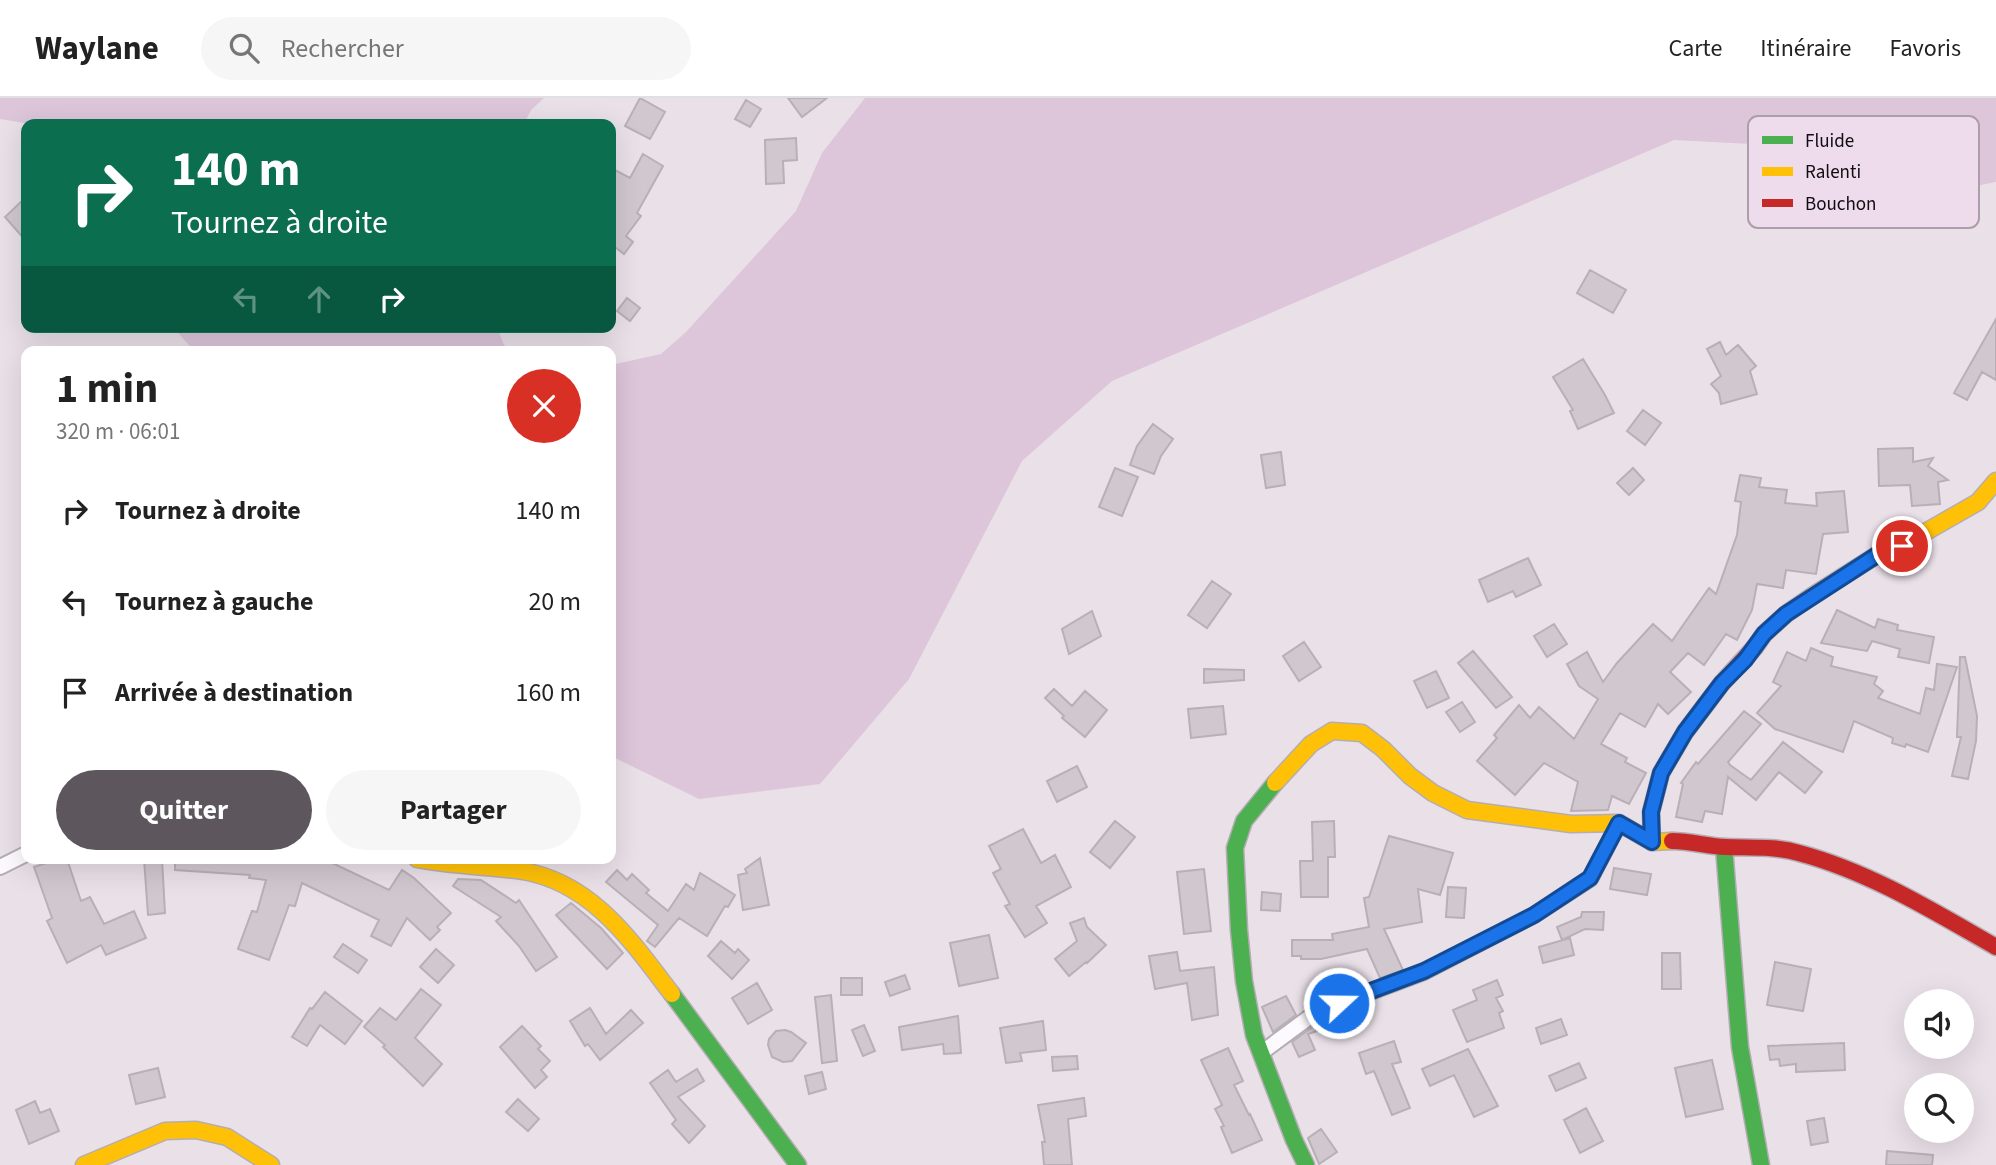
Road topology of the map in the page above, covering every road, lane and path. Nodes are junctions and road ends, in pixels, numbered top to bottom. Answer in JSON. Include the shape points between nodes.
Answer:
{"nodes":[{"id":1,"x":1996,"y":481,"type":"edge"},
{"id":2,"x":1619,"y":823,"type":"junction"},
{"id":3,"x":1652,"y":842,"type":"junction"},
{"id":4,"x":1724,"y":846,"type":"junction"},
{"id":5,"x":21,"y":856,"type":"edge"},
{"id":6,"x":443,"y":864,"type":"edge"},
{"id":7,"x":0,"y":867,"type":"edge"},
{"id":8,"x":1996,"y":947,"type":"edge"},
{"id":9,"x":1261,"y":1053,"type":"junction"},
{"id":10,"x":84,"y":1165,"type":"edge"},
{"id":11,"x":271,"y":1165,"type":"edge"},
{"id":12,"x":798,"y":1165,"type":"edge"},
{"id":13,"x":1306,"y":1165,"type":"edge"},
{"id":14,"x":1761,"y":1165,"type":"edge"}],
"edges":[{"from":1,"to":3,"type":"street","via":[[1978,502],[1902,546],[1880,553],[1786,614],[1764,634],[1685,732],[1661,773],[1651,812]]},
{"from":2,"to":3,"type":"street"},
{"from":2,"to":9,"type":"street","via":[[1590,878],[1534,915],[1424,971],[1315,1013]]},
{"from":2,"to":9,"type":"street","via":[[1571,824],[1467,810],[1409,776],[1362,733],[1332,731],[1311,744],[1244,821],[1235,848],[1244,981]]},
{"from":3,"to":4,"type":"street"},
{"from":4,"to":8,"type":"street","via":[[1798,852],[1861,874]]},
{"from":4,"to":14,"type":"street","via":[[1742,1057]]},
{"from":5,"to":7,"type":"street"},
{"from":6,"to":12,"type":"street","via":[[559,880],[601,910],[727,1066]]},
{"from":9,"to":13,"type":"street"},
{"from":10,"to":11,"type":"street","via":[[165,1131],[196,1130],[228,1137]]}]}
